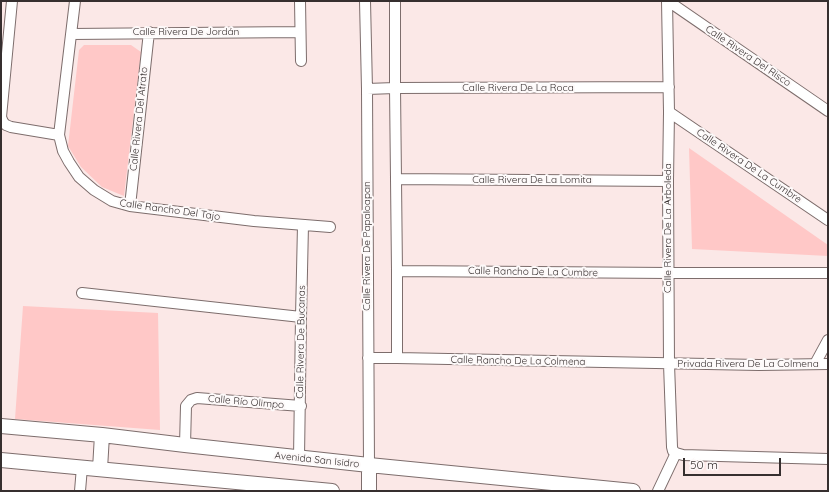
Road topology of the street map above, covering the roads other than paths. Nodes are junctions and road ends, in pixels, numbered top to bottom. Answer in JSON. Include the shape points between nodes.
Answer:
{"nodes":[{"id":1,"x":12,"y":1,"type":"edge"},
{"id":2,"x":75,"y":1,"type":"edge"},
{"id":3,"x":300,"y":1,"type":"edge"},
{"id":4,"x":365,"y":1,"type":"edge"},
{"id":5,"x":395,"y":1,"type":"edge"},
{"id":6,"x":668,"y":1,"type":"edge"},
{"id":7,"x":149,"y":32,"type":"junction"},
{"id":8,"x":300,"y":32,"type":"junction"},
{"id":9,"x":71,"y":34,"type":"junction"},
{"id":10,"x":4,"y":59,"type":"edge"},
{"id":11,"x":300,"y":61,"type":"dead end"},
{"id":12,"x":669,"y":87,"type":"junction"},
{"id":13,"x":395,"y":88,"type":"junction"},
{"id":14,"x":367,"y":89,"type":"junction"},
{"id":15,"x":828,"y":111,"type":"edge"},
{"id":16,"x":669,"y":112,"type":"junction"},
{"id":17,"x":2,"y":123,"type":"edge"},
{"id":18,"x":59,"y":135,"type":"junction"},
{"id":19,"x":396,"y":179,"type":"junction"},
{"id":20,"x":668,"y":181,"type":"junction"},
{"id":21,"x":130,"y":206,"type":"junction"},
{"id":22,"x":828,"y":220,"type":"edge"},
{"id":23,"x":303,"y":225,"type":"junction"},
{"id":24,"x":330,"y":227,"type":"dead end"},
{"id":25,"x":397,"y":271,"type":"junction"},
{"id":26,"x":828,"y":273,"type":"edge"},
{"id":27,"x":668,"y":274,"type":"junction"},
{"id":28,"x":82,"y":293,"type":"dead end"},
{"id":29,"x":301,"y":317,"type":"junction"},
{"id":30,"x":828,"y":340,"type":"edge"},
{"id":31,"x":368,"y":358,"type":"junction"},
{"id":32,"x":397,"y":358,"type":"junction"},
{"id":33,"x":669,"y":364,"type":"junction"},
{"id":34,"x":815,"y":364,"type":"junction"},
{"id":35,"x":828,"y":364,"type":"edge"},
{"id":36,"x":300,"y":406,"type":"junction"},
{"id":37,"x":1,"y":426,"type":"edge"},
{"id":38,"x":102,"y":435,"type":"junction"},
{"id":39,"x":185,"y":445,"type":"junction"},
{"id":40,"x":676,"y":453,"type":"junction"},
{"id":41,"x":299,"y":458,"type":"junction"},
{"id":42,"x":828,"y":459,"type":"edge"},
{"id":43,"x":1,"y":460,"type":"edge"},
{"id":44,"x":369,"y":465,"type":"junction"},
{"id":45,"x":82,"y":468,"type":"junction"},
{"id":46,"x":100,"y":469,"type":"junction"},
{"id":47,"x":580,"y":489,"type":"edge"},
{"id":48,"x":302,"y":490,"type":"edge"},
{"id":49,"x":80,"y":491,"type":"edge"},
{"id":50,"x":332,"y":491,"type":"edge"},
{"id":51,"x":369,"y":491,"type":"edge"},
{"id":52,"x":632,"y":491,"type":"edge"},
{"id":53,"x":658,"y":491,"type":"edge"}],
"edges":[{"from":1,"to":10,"type":"street"},
{"from":2,"to":9,"type":"street","name":"Calle Rancho Del Tajo"},
{"from":3,"to":8,"type":"street"},
{"from":4,"to":14,"type":"street","name":"Calle Rivera De Papaloapan"},
{"from":5,"to":13,"type":"street"},
{"from":6,"to":12,"type":"street","name":"Calle Rivera De La Arboleda"},
{"from":6,"to":15,"type":"street","name":"Calle Rivera Del Risco"},
{"from":7,"to":8,"type":"street","name":"Calle Rivera De Jordán"},
{"from":7,"to":9,"type":"street","name":"Calle Rivera De Jordán"},
{"from":7,"to":21,"type":"street","name":"Calle Rivera Del Atrato"},
{"from":8,"to":11,"type":"street"},
{"from":9,"to":18,"type":"street","name":"Calle Rancho Del Tajo"},
{"from":10,"to":17,"type":"street"},
{"from":12,"to":13,"type":"street","name":"Calle Rivera De La Roca"},
{"from":12,"to":16,"type":"street","name":"Calle Rivera De La Arboleda"},
{"from":13,"to":14,"type":"street","name":"Calle Rivera De La Roca"},
{"from":13,"to":19,"type":"street"},
{"from":14,"to":31,"type":"street","name":"Calle Rivera De Papaloapan"},
{"from":16,"to":20,"type":"street","name":"Calle Rivera De La Arboleda"},
{"from":16,"to":22,"type":"street","name":"Calle Rivera De La Cumbre"},
{"from":17,"to":18,"type":"street","via":[[11,127]]},
{"from":18,"to":21,"type":"street","name":"Calle Rancho Del Tajo","via":[[68,162],[79,177],[112,201]]},
{"from":19,"to":20,"type":"street","name":"Calle Rivera De La Lomita"},
{"from":19,"to":25,"type":"street"},
{"from":20,"to":27,"type":"street","name":"Calle Rivera De La Arboleda"},
{"from":21,"to":23,"type":"street","name":"Calle Rancho Del Tajo"},
{"from":23,"to":24,"type":"street","name":"Calle Rancho Del Tajo"},
{"from":23,"to":29,"type":"street","name":"Calle Rivera De Bucanas"},
{"from":25,"to":27,"type":"street","name":"Calle Rancho De La Cumbre"},
{"from":25,"to":32,"type":"street"},
{"from":26,"to":27,"type":"street"},
{"from":27,"to":33,"type":"street","name":"Calle Rivera De La Arboleda"},
{"from":28,"to":29,"type":"street"},
{"from":29,"to":36,"type":"street","name":"Calle Rivera De Bucanas"},
{"from":30,"to":34,"type":"street"},
{"from":31,"to":32,"type":"street","name":"Calle Rancho De La Colmena"},
{"from":31,"to":44,"type":"street","name":"Calle Rivera De Papaloapan"},
{"from":32,"to":33,"type":"street","name":"Calle Rancho De La Colmena"},
{"from":33,"to":34,"type":"street","name":"Privada Rivera De La Colmena"},
{"from":33,"to":40,"type":"street","name":"Calle Rivera De La Arboleda","via":[[672,447]]},
{"from":34,"to":35,"type":"street","name":"Privada Rivera De La Colmena"},
{"from":36,"to":39,"type":"street","name":"Calle Río Olimpo","via":[[197,398],[191,400],[186,406]]},
{"from":36,"to":41,"type":"street","name":"Calle Rivera De Bucanas"},
{"from":37,"to":38,"type":"street","name":"Avenida San Isidro"},
{"from":38,"to":39,"type":"street","name":"Avenida San Isidro"},
{"from":38,"to":46,"type":"street"},
{"from":39,"to":41,"type":"street","name":"Avenida San Isidro"},
{"from":40,"to":42,"type":"street"},
{"from":40,"to":53,"type":"street"},
{"from":41,"to":44,"type":"street","name":"Avenida San Isidro"},
{"from":43,"to":45,"type":"street"},
{"from":44,"to":47,"type":"street","name":"Avenida San Isidro"},
{"from":44,"to":51,"type":"street","name":"Calle Rivera De Papaloapan"},
{"from":45,"to":46,"type":"street"},
{"from":45,"to":49,"type":"street"},
{"from":46,"to":48,"type":"street"},
{"from":47,"to":52,"type":"street","name":"Avenida San Isidro"},
{"from":48,"to":50,"type":"street"}]}
